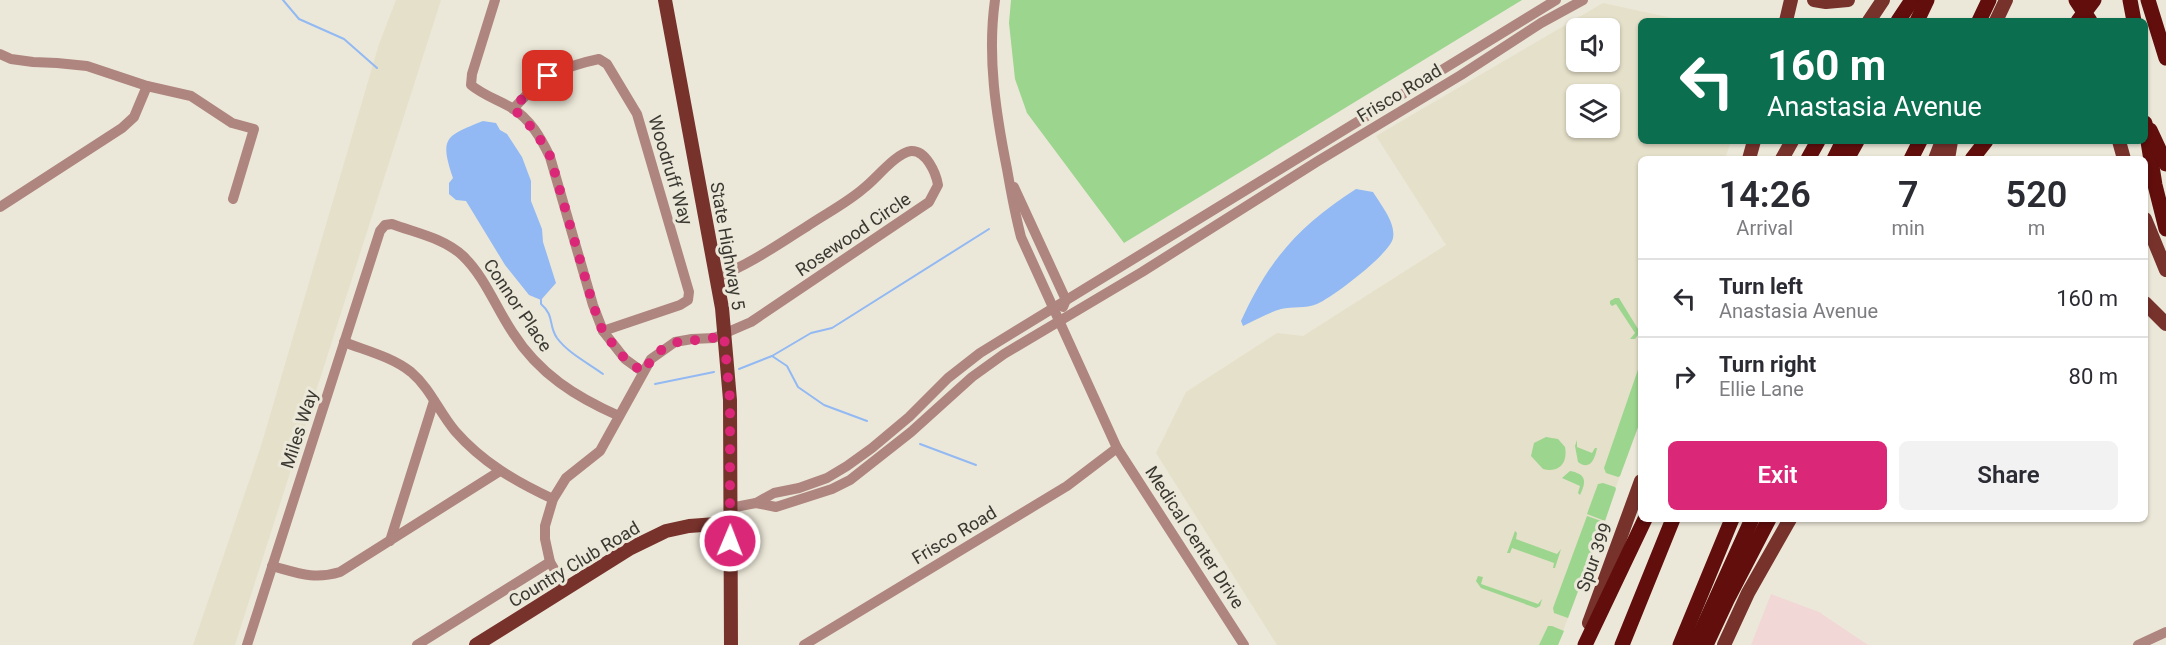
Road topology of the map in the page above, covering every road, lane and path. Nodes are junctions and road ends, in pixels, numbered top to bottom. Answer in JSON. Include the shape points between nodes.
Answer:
{"nodes":[{"id":1,"x":495,"y":0,"type":"edge"},
{"id":2,"x":665,"y":0,"type":"edge"},
{"id":3,"x":995,"y":0,"type":"edge"},
{"id":4,"x":1556,"y":0,"type":"edge"},
{"id":5,"x":1580,"y":0,"type":"edge"},
{"id":6,"x":1791,"y":0,"type":"edge"},
{"id":7,"x":1814,"y":0,"type":"edge"},
{"id":8,"x":1848,"y":0,"type":"edge"},
{"id":9,"x":1883,"y":0,"type":"edge"},
{"id":10,"x":1904,"y":0,"type":"edge"},
{"id":11,"x":1912,"y":0,"type":"edge"},
{"id":12,"x":1927,"y":0,"type":"edge"},
{"id":13,"x":1989,"y":0,"type":"edge"},
{"id":14,"x":2006,"y":0,"type":"edge"},
{"id":15,"x":2076,"y":0,"type":"edge"},
{"id":16,"x":2093,"y":0,"type":"edge"},
{"id":17,"x":2130,"y":0,"type":"edge"},
{"id":18,"x":2148,"y":0,"type":"edge"},
{"id":19,"x":1787,"y":18,"type":"edge"},
{"id":20,"x":1871,"y":18,"type":"edge"},
{"id":21,"x":1898,"y":18,"type":"edge"},
{"id":22,"x":1899,"y":18,"type":"edge"},
{"id":23,"x":1918,"y":18,"type":"edge"},
{"id":24,"x":1980,"y":18,"type":"edge"},
{"id":25,"x":1997,"y":18,"type":"edge"},
{"id":26,"x":2080,"y":18,"type":"edge"},
{"id":27,"x":2088,"y":18,"type":"edge"},
{"id":28,"x":2094,"y":18,"type":"edge"},
{"id":29,"x":2133,"y":18,"type":"edge"},
{"id":30,"x":0,"y":54,"type":"edge"},
{"id":31,"x":2166,"y":57,"type":"edge"},
{"id":32,"x":147,"y":86,"type":"junction"},
{"id":33,"x":513,"y":109,"type":"junction"},
{"id":34,"x":1369,"y":114,"type":"junction"},
{"id":35,"x":1377,"y":126,"type":"junction"},
{"id":36,"x":2148,"y":127,"type":"edge"},
{"id":37,"x":2148,"y":140,"type":"edge"},
{"id":38,"x":1984,"y":144,"type":"edge"},
{"id":39,"x":1974,"y":156,"type":"edge"},
{"id":40,"x":2166,"y":164,"type":"edge"},
{"id":41,"x":1006,"y":168,"type":"junction"},
{"id":42,"x":233,"y":199,"type":"dead end"},
{"id":43,"x":0,"y":207,"type":"edge"},
{"id":44,"x":1191,"y":224,"type":"junction"},
{"id":45,"x":385,"y":225,"type":"joint"},
{"id":46,"x":2148,"y":226,"type":"edge"},
{"id":47,"x":2166,"y":229,"type":"edge"},
{"id":48,"x":1199,"y":236,"type":"junction"},
{"id":49,"x":2166,"y":270,"type":"edge"},
{"id":50,"x":717,"y":276,"type":"junction"},
{"id":51,"x":1066,"y":300,"type":"junction"},
{"id":52,"x":2148,"y":306,"type":"edge"},
{"id":53,"x":1053,"y":309,"type":"junction"},
{"id":54,"x":1058,"y":322,"type":"junction"},
{"id":55,"x":2166,"y":324,"type":"edge"},
{"id":56,"x":603,"y":332,"type":"junction"},
{"id":57,"x":724,"y":335,"type":"junction"},
{"id":58,"x":344,"y":342,"type":"junction"},
{"id":59,"x":643,"y":372,"type":"junction"},
{"id":60,"x":434,"y":401,"type":"junction"},
{"id":61,"x":620,"y":416,"type":"junction"},
{"id":62,"x":909,"y":417,"type":"junction"},
{"id":63,"x":917,"y":426,"type":"junction"},
{"id":64,"x":1117,"y":448,"type":"junction"},
{"id":65,"x":500,"y":471,"type":"junction"},
{"id":66,"x":1638,"y":489,"type":"edge"},
{"id":67,"x":553,"y":499,"type":"junction"},
{"id":68,"x":756,"y":503,"type":"junction"},
{"id":69,"x":730,"y":508,"type":"junction"},
{"id":70,"x":1643,"y":522,"type":"edge"},
{"id":71,"x":1672,"y":522,"type":"edge"},
{"id":72,"x":1731,"y":522,"type":"edge"},
{"id":73,"x":1751,"y":522,"type":"edge"},
{"id":74,"x":1767,"y":522,"type":"edge"},
{"id":75,"x":1788,"y":522,"type":"edge"},
{"id":76,"x":730,"y":523,"type":"junction"},
{"id":77,"x":390,"y":541,"type":"junction"},
{"id":78,"x":550,"y":562,"type":"junction"},
{"id":79,"x":272,"y":566,"type":"junction"},
{"id":80,"x":566,"y":589,"type":"junction"},
{"id":81,"x":2166,"y":632,"type":"edge"},
{"id":82,"x":247,"y":645,"type":"edge"},
{"id":83,"x":417,"y":645,"type":"edge"},
{"id":84,"x":476,"y":645,"type":"edge"},
{"id":85,"x":731,"y":645,"type":"edge"},
{"id":86,"x":804,"y":645,"type":"edge"},
{"id":87,"x":1244,"y":645,"type":"edge"},
{"id":88,"x":1583,"y":645,"type":"edge"},
{"id":89,"x":1622,"y":645,"type":"edge"},
{"id":90,"x":1680,"y":645,"type":"edge"},
{"id":91,"x":1695,"y":645,"type":"edge"},
{"id":92,"x":1706,"y":645,"type":"edge"},
{"id":93,"x":1724,"y":645,"type":"edge"},
{"id":94,"x":2138,"y":645,"type":"edge"}],
"edges":[{"from":1,"to":33,"type":"street","via":[[471,85]]},
{"from":2,"to":50,"type":"main road","name":"State Highway 5"},
{"from":3,"to":41,"type":"street","via":[[992,73]]},
{"from":4,"to":34,"type":"street"},
{"from":5,"to":35,"type":"street","name":"Frisco Road"},
{"from":6,"to":19,"type":"main road"},
{"from":7,"to":8,"type":"main road"},
{"from":9,"to":20,"type":"main road"},
{"from":10,"to":21,"type":"highway"},
{"from":11,"to":22,"type":"highway"},
{"from":12,"to":23,"type":"highway"},
{"from":13,"to":24,"type":"highway"},
{"from":14,"to":25,"type":"main road"},
{"from":15,"to":27,"type":"highway"},
{"from":16,"to":26,"type":"highway","bridge":true},
{"from":16,"to":28,"type":"main road"},
{"from":17,"to":29,"type":"highway"},
{"from":18,"to":31,"type":"highway"},
{"from":30,"to":32,"type":"street","via":[[11,59],[87,66]]},
{"from":32,"to":42,"type":"street","via":[[191,96],[232,123],[254,129]]},
{"from":32,"to":43,"type":"street","via":[[134,117],[122,128]]},
{"from":33,"to":56,"type":"street","via":[[526,119],[550,156]]},
{"from":33,"to":56,"type":"street","name":"Woodruff Way","via":[[532,88],[556,71],[599,59],[607,64],[637,114],[689,292],[680,305]]},
{"from":34,"to":35,"type":"street"},
{"from":34,"to":44,"type":"street"},
{"from":35,"to":48,"type":"street","name":"Frisco Road"},
{"from":36,"to":40,"type":"highway"},
{"from":37,"to":47,"type":"highway"},
{"from":38,"to":39,"type":"highway"},
{"from":41,"to":51,"type":"street"},
{"from":41,"to":53,"type":"street","name":"Medical Center Drive","via":[[1022,237]]},
{"from":44,"to":48,"type":"street"},
{"from":44,"to":51,"type":"street"},
{"from":45,"to":58,"type":"street","name":"Miles Way"},
{"from":45,"to":61,"type":"street","name":"Connor Place","via":[[446,243],[462,255],[533,360],[576,395]]},
{"from":46,"to":49,"type":"main road"},
{"from":48,"to":54,"type":"street","name":"Frisco Road"},
{"from":50,"to":57,"type":"main road","name":"State Highway 5"},
{"from":50,"to":57,"type":"street","name":"Rosewood Circle","via":[[740,268],[853,197],[902,155],[920,153],[935,175],[938,185],[929,202],[751,322]]},
{"from":51,"to":53,"type":"street"},
{"from":51,"to":54,"type":"street"},
{"from":52,"to":55,"type":"main road"},
{"from":53,"to":54,"type":"street","name":"Medical Center Drive"},
{"from":53,"to":62,"type":"street","via":[[980,353]]},
{"from":54,"to":63,"type":"street","name":"Frisco Road","via":[[972,377]]},
{"from":54,"to":64,"type":"street","name":"Medical Center Drive"},
{"from":56,"to":59,"type":"street","via":[[625,359]]},
{"from":57,"to":59,"type":"street","via":[[675,342],[651,358]]},
{"from":57,"to":69,"type":"main road","name":"State Highway 5","via":[[730,400]]},
{"from":58,"to":60,"type":"street","via":[[394,361],[411,372]]},
{"from":58,"to":79,"type":"street","name":"Miles Way"},
{"from":59,"to":61,"type":"street"},
{"from":60,"to":65,"type":"street","via":[[455,430]]},
{"from":60,"to":77,"type":"street"},
{"from":61,"to":67,"type":"street","via":[[600,451],[566,478]]},
{"from":62,"to":63,"type":"street"},
{"from":62,"to":68,"type":"street","via":[[827,478],[774,493]]},
{"from":63,"to":68,"type":"street","name":"Frisco Road","via":[[832,489],[776,507]]},
{"from":64,"to":86,"type":"street","name":"Frisco Road","via":[[1067,486]]},
{"from":64,"to":87,"type":"street","name":"Medical Center Drive"},
{"from":65,"to":67,"type":"street"},
{"from":65,"to":77,"type":"street"},
{"from":66,"to":88,"type":"main road","name":"Spur 399"},
{"from":67,"to":78,"type":"street","via":[[544,539]]},
{"from":68,"to":69,"type":"street"},
{"from":69,"to":76,"type":"main road","name":"State Highway 5"},
{"from":70,"to":88,"type":"highway"},
{"from":71,"to":89,"type":"highway"},
{"from":72,"to":90,"type":"highway"},
{"from":73,"to":91,"type":"highway"},
{"from":74,"to":92,"type":"highway"},
{"from":75,"to":93,"type":"main road"},
{"from":76,"to":80,"type":"main road","name":"Country Club Road","via":[[666,531]]},
{"from":76,"to":85,"type":"main road","name":"State Highway 5"},
{"from":77,"to":79,"type":"street","via":[[340,572],[324,577]]},
{"from":78,"to":80,"type":"street"},
{"from":78,"to":83,"type":"street"},
{"from":79,"to":82,"type":"street","name":"Miles Way"},
{"from":80,"to":84,"type":"main road","name":"Country Club Road"},
{"from":81,"to":94,"type":"street"}]}
